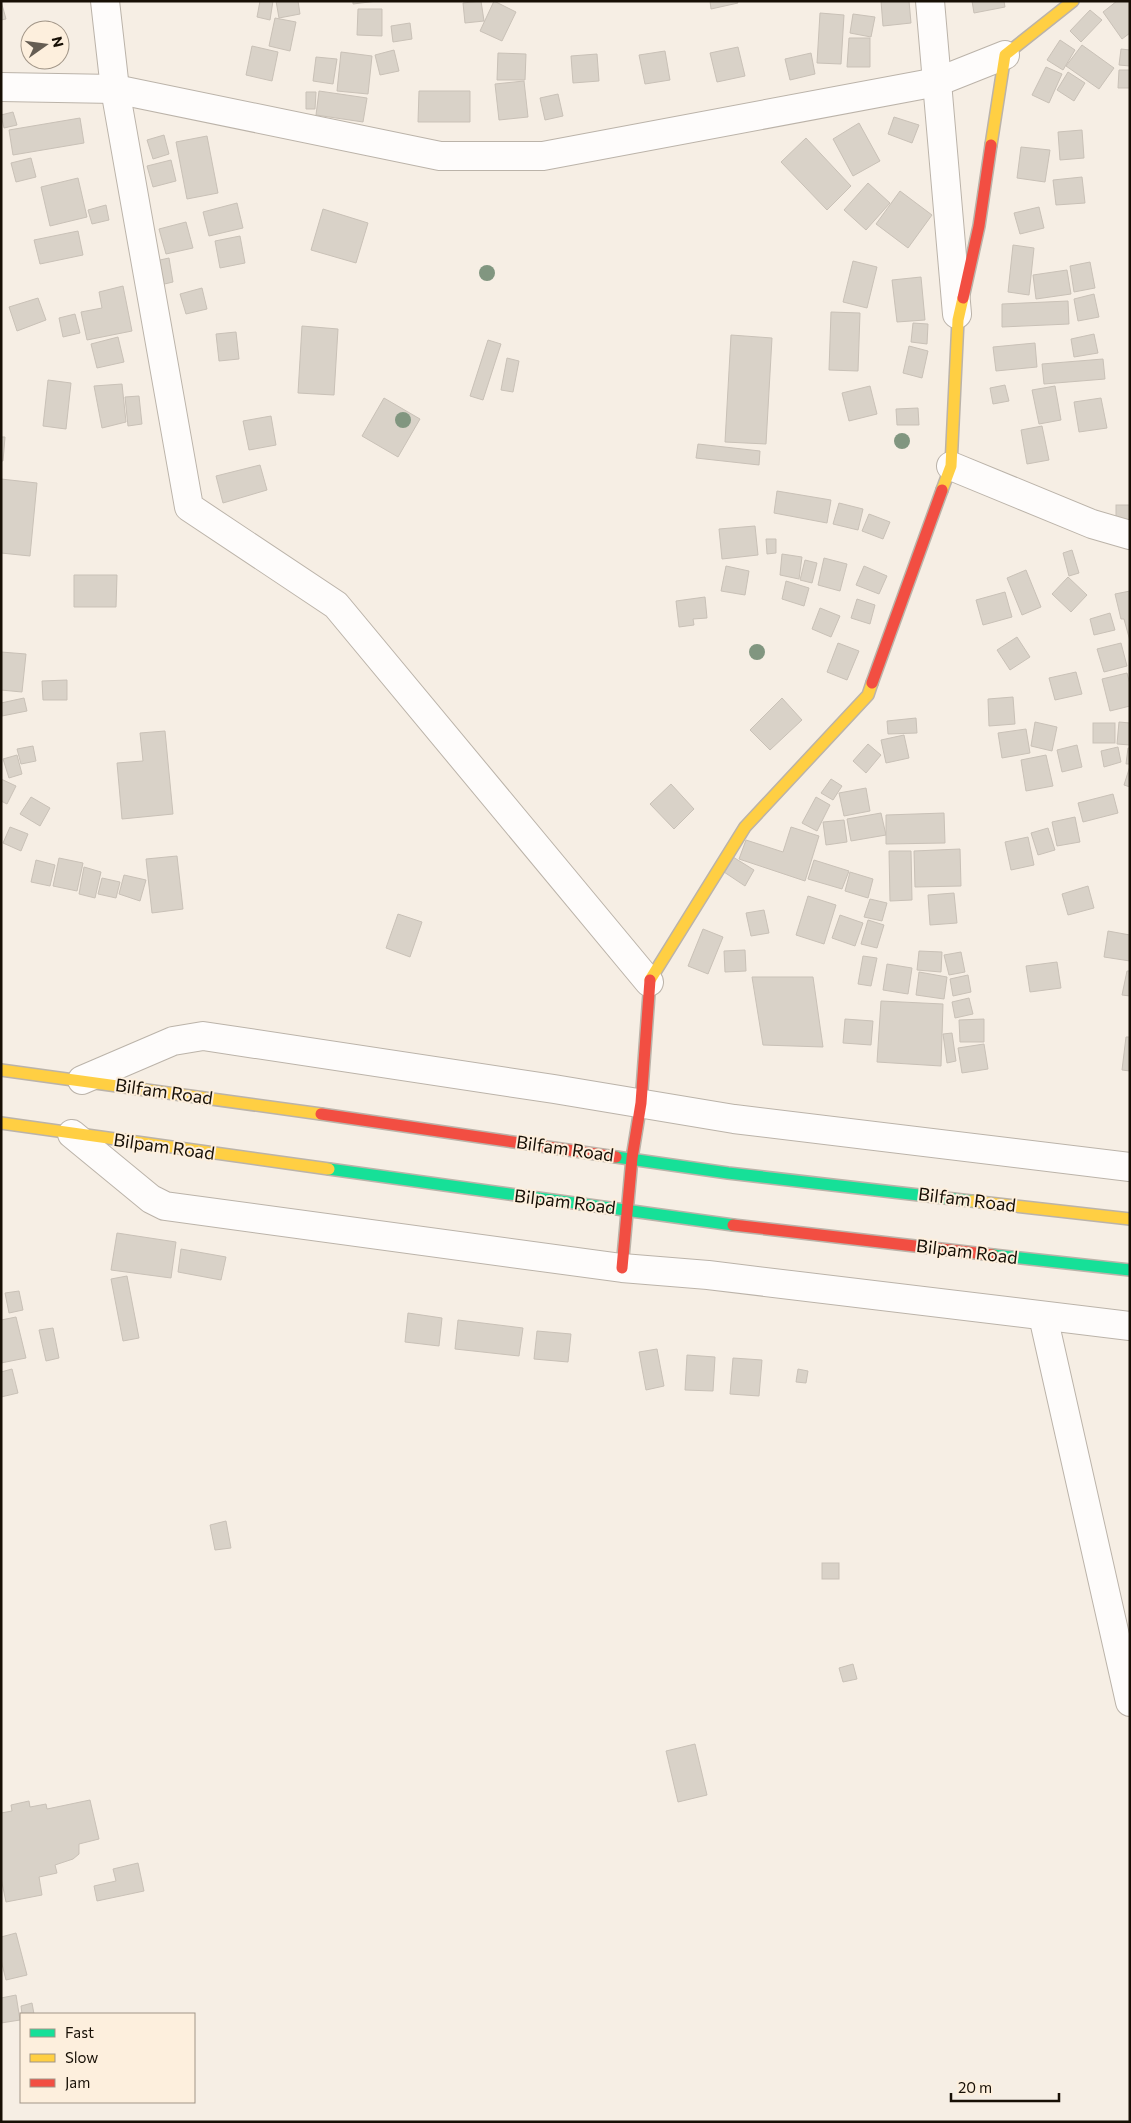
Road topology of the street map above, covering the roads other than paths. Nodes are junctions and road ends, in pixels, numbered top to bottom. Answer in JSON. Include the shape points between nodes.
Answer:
{"nodes":[{"id":1,"x":105,"y":1,"type":"edge"},
{"id":2,"x":930,"y":1,"type":"edge"},
{"id":3,"x":1073,"y":1,"type":"edge"},
{"id":4,"x":1005,"y":55,"type":"junction"},
{"id":5,"x":937,"y":82,"type":"junction"},
{"id":6,"x":1,"y":87,"type":"edge"},
{"id":7,"x":115,"y":90,"type":"junction"},
{"id":8,"x":958,"y":320,"type":"junction"},
{"id":9,"x":952,"y":466,"type":"junction"},
{"id":10,"x":1130,"y":535,"type":"edge"},
{"id":11,"x":649,"y":982,"type":"junction"},
{"id":12,"x":1,"y":1070,"type":"edge"},
{"id":13,"x":82,"y":1080,"type":"junction"},
{"id":14,"x":641,"y":1103,"type":"junction"},
{"id":15,"x":1,"y":1123,"type":"edge"},
{"id":16,"x":72,"y":1134,"type":"junction"},
{"id":17,"x":632,"y":1158,"type":"junction"},
{"id":18,"x":1130,"y":1167,"type":"edge"},
{"id":19,"x":626,"y":1210,"type":"junction"},
{"id":20,"x":1130,"y":1219,"type":"edge"},
{"id":21,"x":622,"y":1268,"type":"junction"},
{"id":22,"x":1130,"y":1270,"type":"edge"},
{"id":23,"x":1043,"y":1316,"type":"junction"},
{"id":24,"x":1130,"y":1326,"type":"edge"},
{"id":25,"x":1130,"y":1702,"type":"edge"}],
"edges":[{"from":1,"to":7,"type":"street"},
{"from":2,"to":5,"type":"street"},
{"from":3,"to":4,"type":"main road"},
{"from":4,"to":5,"type":"street"},
{"from":4,"to":8,"type":"main road","via":[[979,226]]},
{"from":5,"to":7,"type":"street","via":[[543,156],[440,156]]},
{"from":5,"to":8,"type":"street"},
{"from":6,"to":7,"type":"street"},
{"from":7,"to":11,"type":"street","via":[[189,507],[336,605]]},
{"from":8,"to":9,"type":"main road"},
{"from":9,"to":10,"type":"street","via":[[1092,524]]},
{"from":9,"to":11,"type":"main road","via":[[868,695],[745,827]]},
{"from":11,"to":14,"type":"main road"},
{"from":12,"to":13,"type":"main road","name":"Bilfam Road"},
{"from":13,"to":14,"type":"street","via":[[173,1041],[203,1036]]},
{"from":13,"to":17,"type":"main road","name":"Bilfam Road"},
{"from":14,"to":17,"type":"main road"},
{"from":14,"to":18,"type":"street","via":[[734,1119]]},
{"from":15,"to":16,"type":"main road","name":"Bilpam Road"},
{"from":16,"to":19,"type":"main road","name":"Bilpam Road"},
{"from":16,"to":21,"type":"street","via":[[150,1200],[165,1206]]},
{"from":17,"to":19,"type":"main road"},
{"from":17,"to":20,"type":"main road","name":"Bilfam Road","via":[[728,1173]]},
{"from":19,"to":21,"type":"main road"},
{"from":19,"to":22,"type":"main road","name":"Bilpam Road","via":[[714,1223]]},
{"from":21,"to":23,"type":"street","via":[[708,1275]]},
{"from":23,"to":24,"type":"street"},
{"from":23,"to":25,"type":"street"}]}
